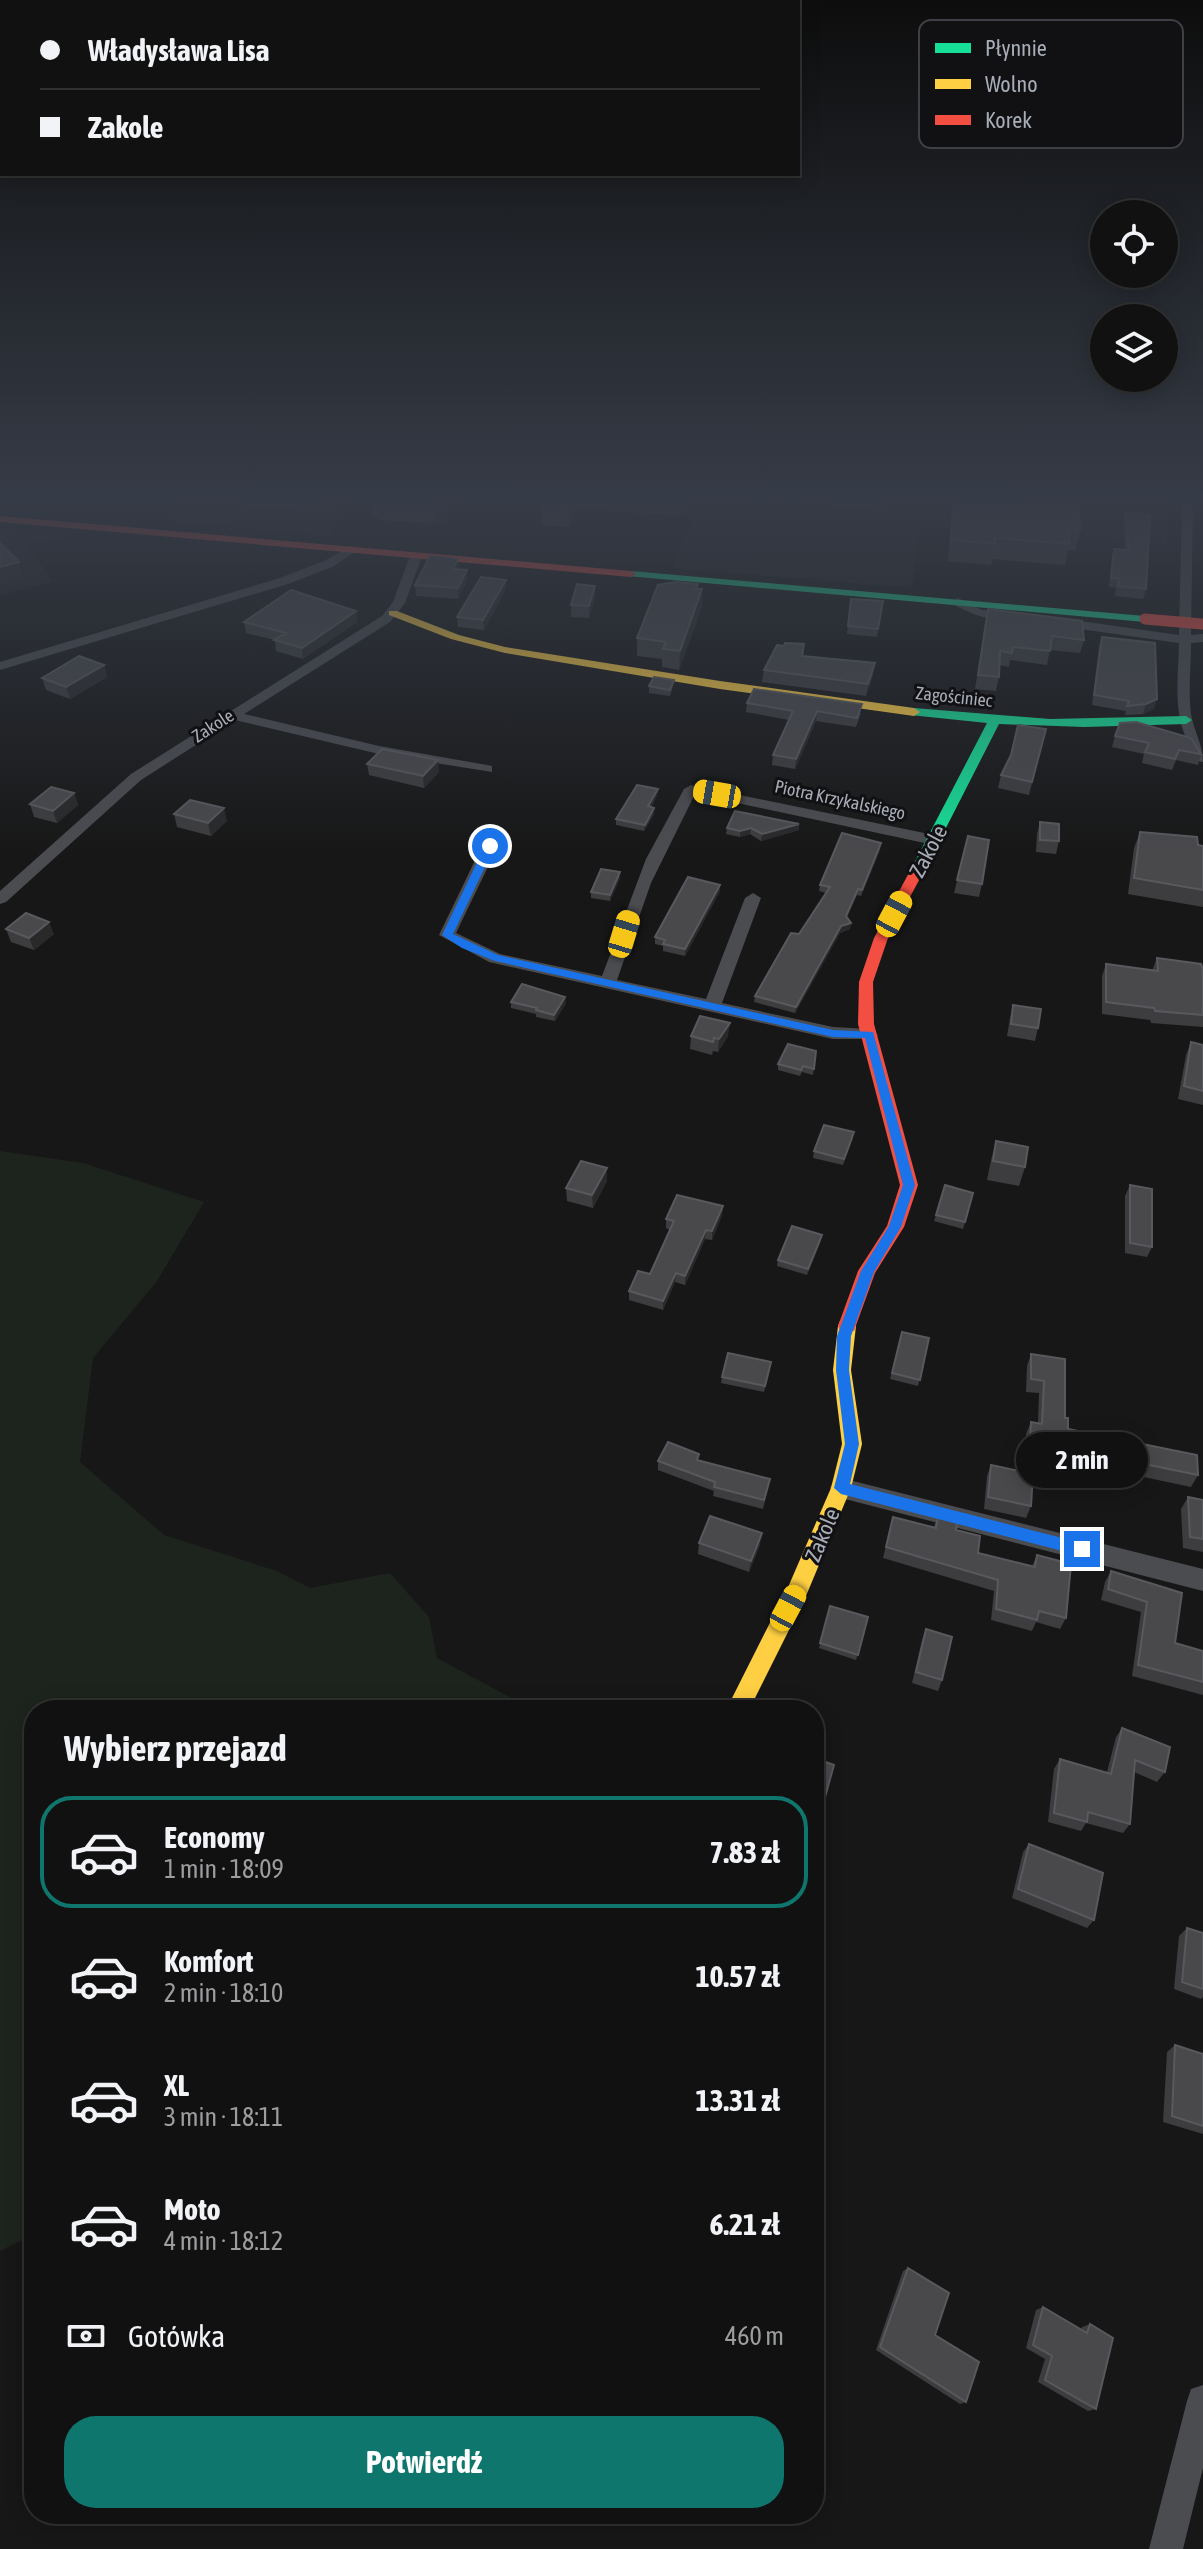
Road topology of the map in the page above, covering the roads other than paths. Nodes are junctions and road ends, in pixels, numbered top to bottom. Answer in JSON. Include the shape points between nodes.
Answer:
{"nodes":[{"id":1,"x":157,"y":619,"type":"edge"},
{"id":2,"x":383,"y":619,"type":"edge"},
{"id":3,"x":408,"y":619,"type":"edge"},
{"id":4,"x":1024,"y":619,"type":"edge"},
{"id":5,"x":1144,"y":619,"type":"edge"},
{"id":6,"x":1183,"y":619,"type":"edge"},
{"id":7,"x":1203,"y":624,"type":"edge"},
{"id":8,"x":1203,"y":638,"type":"edge"},
{"id":9,"x":1185,"y":640,"type":"junction"},
{"id":10,"x":0,"y":666,"type":"edge"},
{"id":11,"x":229,"y":715,"type":"junction"},
{"id":12,"x":1186,"y":720,"type":"junction"},
{"id":13,"x":994,"y":721,"type":"junction"},
{"id":14,"x":1203,"y":758,"type":"edge"},
{"id":15,"x":487,"y":769,"type":"dead end"},
{"id":16,"x":934,"y":840,"type":"junction"},
{"id":17,"x":490,"y":846,"type":"dead end"},
{"id":18,"x":753,"y":898,"type":"dead end"},
{"id":19,"x":0,"y":899,"type":"edge"},
{"id":20,"x":608,"y":983,"type":"junction"},
{"id":21,"x":712,"y":1006,"type":"junction"},
{"id":22,"x":869,"y":1035,"type":"junction"},
{"id":23,"x":841,"y":1488,"type":"junction"},
{"id":24,"x":1203,"y":1580,"type":"edge"},
{"id":25,"x":742,"y":1700,"type":"edge"},
{"id":26,"x":1203,"y":2401,"type":"edge"},
{"id":27,"x":1166,"y":2549,"type":"edge"}],
"edges":[{"from":1,"to":10,"type":"street"},
{"from":2,"to":11,"type":"street","name":"Zakole"},
{"from":3,"to":13,"type":"street","name":"Zagościniec","via":[[455,637],[532,655]]},
{"from":4,"to":9,"type":"street"},
{"from":5,"to":7,"type":"street","bridge":true},
{"from":6,"to":9,"type":"street"},
{"from":8,"to":9,"type":"street"},
{"from":9,"to":12,"type":"street"},
{"from":11,"to":15,"type":"street"},
{"from":11,"to":19,"type":"street","name":"Zakole","via":[[136,777]]},
{"from":12,"to":13,"type":"street","name":"Zagościniec","via":[[1117,725]]},
{"from":12,"to":14,"type":"street"},
{"from":13,"to":16,"type":"street","name":"Zakole"},
{"from":16,"to":20,"type":"street","name":"Piotra Krzykalskiego","via":[[691,789],[664,832]]},
{"from":16,"to":22,"type":"street","name":"Zakole","via":[[881,938],[866,982]]},
{"from":17,"to":20,"type":"street","via":[[447,935],[495,958]]},
{"from":18,"to":21,"type":"street"},
{"from":20,"to":21,"type":"street"},
{"from":21,"to":22,"type":"street","via":[[833,1033]]},
{"from":22,"to":23,"type":"street","name":"Zakole","via":[[909,1185],[895,1227],[867,1271],[844,1336],[842,1370],[852,1444]]},
{"from":23,"to":24,"type":"street","name":"Zakole"},
{"from":23,"to":25,"type":"street","name":"Zakole","via":[[804,1577]]},
{"from":26,"to":27,"type":"street"}]}
